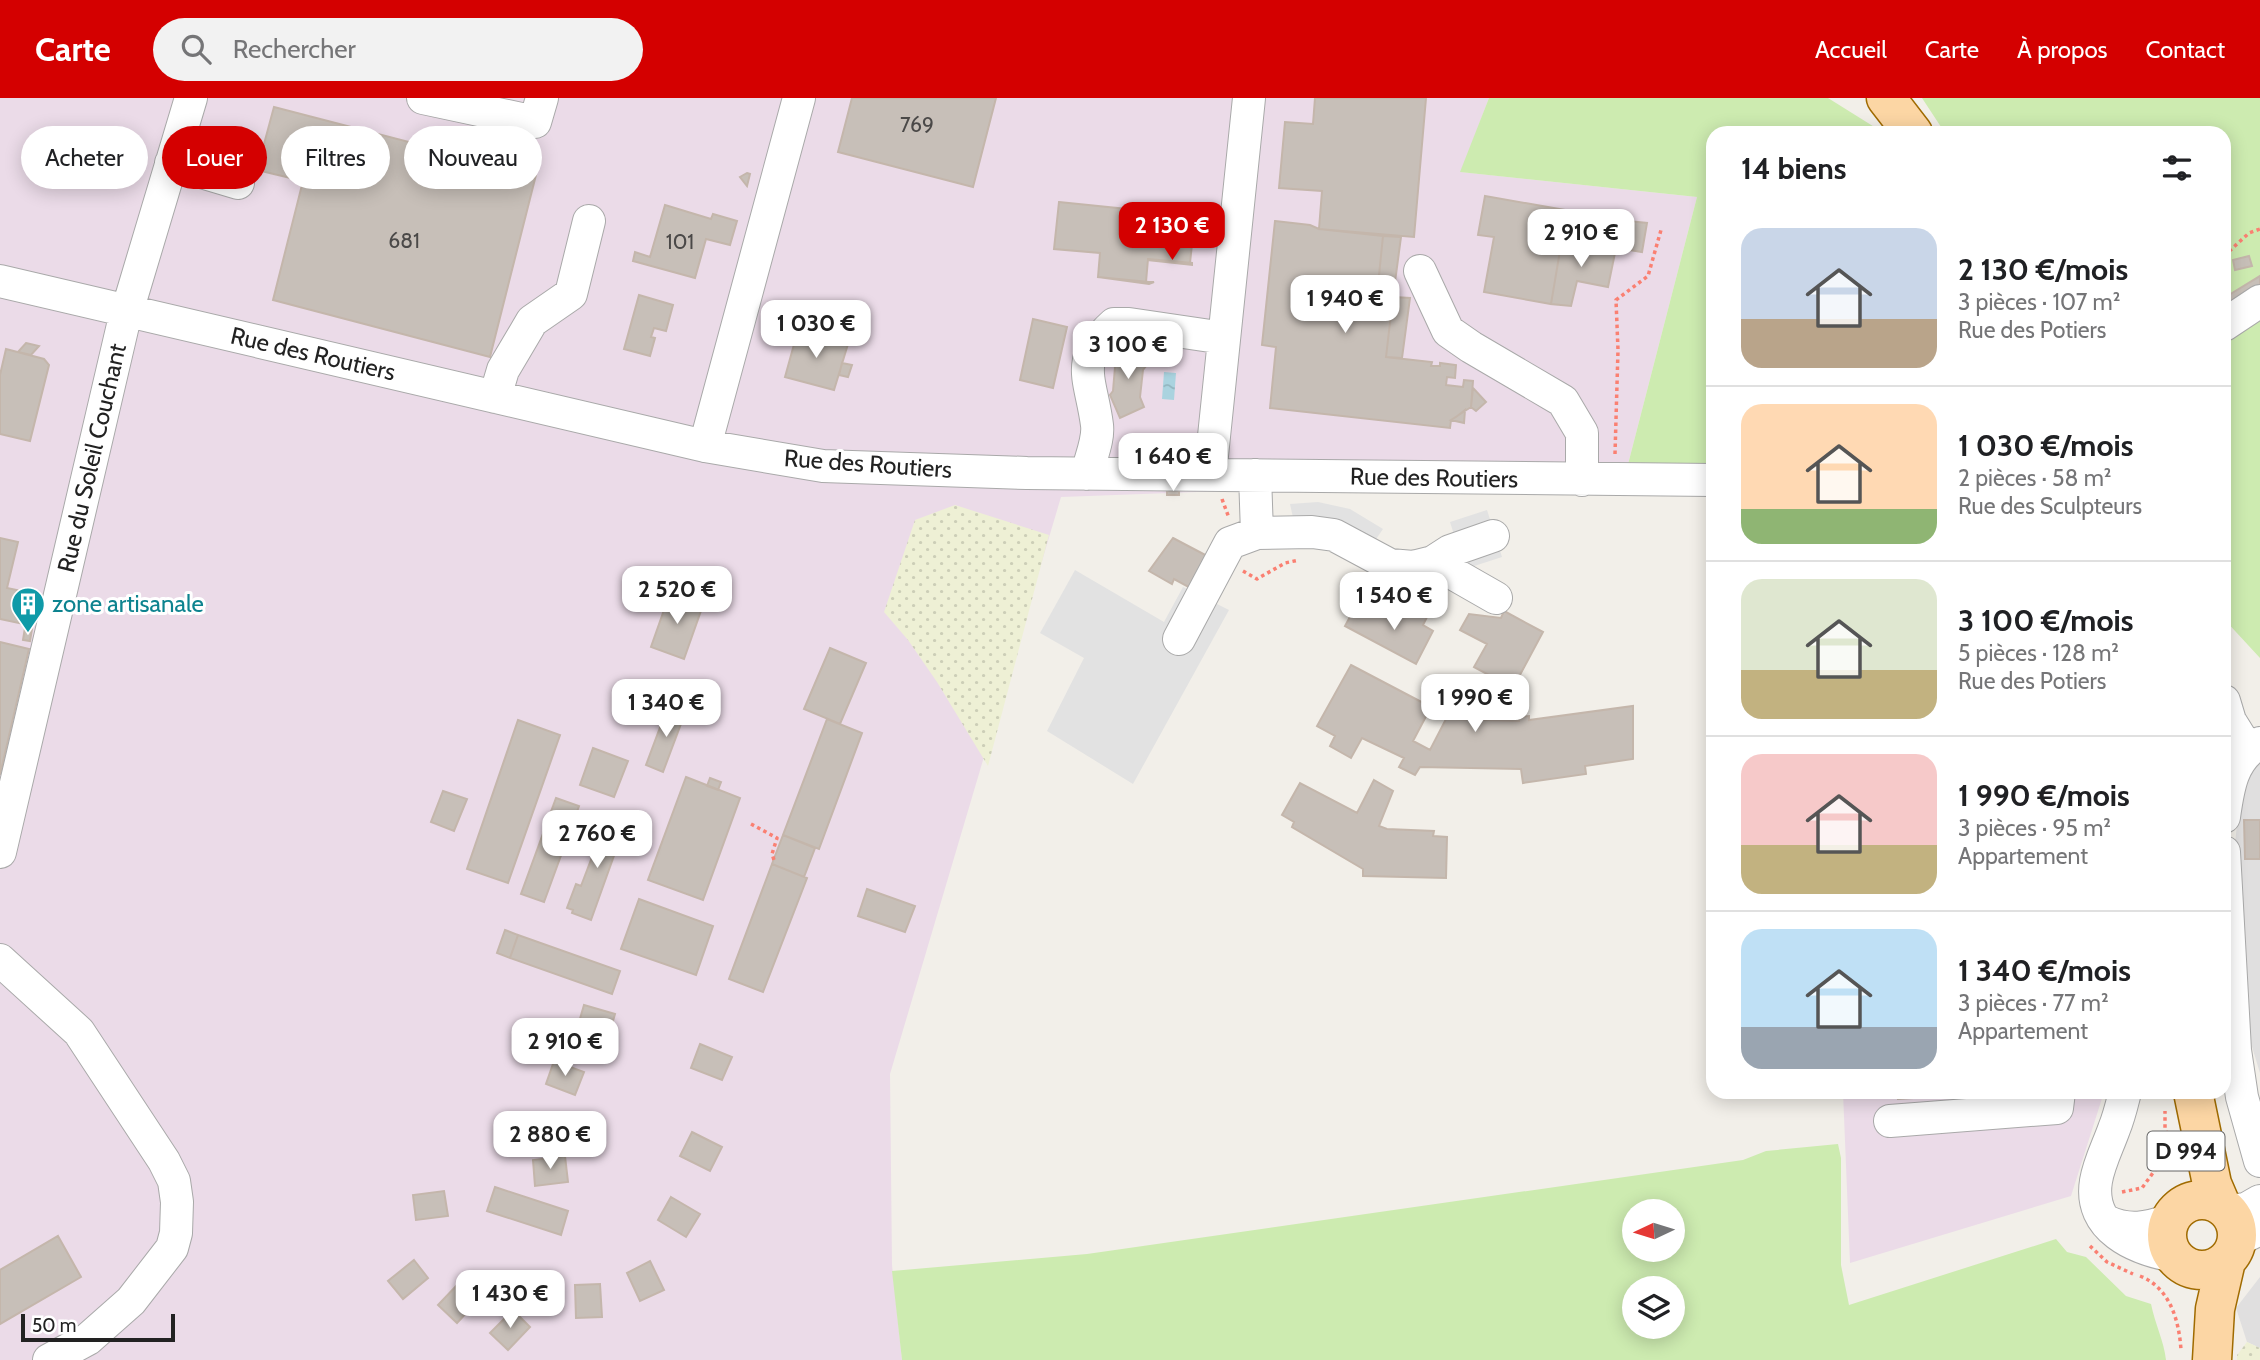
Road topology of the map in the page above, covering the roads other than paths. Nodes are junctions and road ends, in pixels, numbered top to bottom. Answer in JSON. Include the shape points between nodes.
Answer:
{"nodes":[{"id":1,"x":191,"y":98,"type":"edge"},
{"id":2,"x":423,"y":98,"type":"edge"},
{"id":3,"x":542,"y":98,"type":"edge"},
{"id":4,"x":799,"y":98,"type":"edge"},
{"id":5,"x":1249,"y":98,"type":"edge"},
{"id":6,"x":1886,"y":98,"type":"edge"},
{"id":7,"x":182,"y":126,"type":"edge"},
{"id":8,"x":1908,"y":126,"type":"edge"},
{"id":9,"x":163,"y":189,"type":"edge"},
{"id":10,"x":589,"y":221,"type":"dead end"},
{"id":11,"x":1420,"y":271,"type":"dead end"},
{"id":12,"x":0,"y":281,"type":"edge"},
{"id":13,"x":2260,"y":301,"type":"edge"},
{"id":14,"x":127,"y":310,"type":"junction"},
{"id":15,"x":2231,"y":320,"type":"edge"},
{"id":16,"x":1224,"y":338,"type":"junction"},
{"id":17,"x":495,"y":397,"type":"junction"},
{"id":18,"x":705,"y":446,"type":"junction"},
{"id":19,"x":1087,"y":474,"type":"junction"},
{"id":20,"x":1210,"y":475,"type":"junction"},
{"id":21,"x":1255,"y":475,"type":"junction"},
{"id":22,"x":1582,"y":480,"type":"junction"},
{"id":23,"x":1706,"y":481,"type":"edge"},
{"id":24,"x":1257,"y":533,"type":"junction"},
{"id":25,"x":1493,"y":536,"type":"dead end"},
{"id":26,"x":1433,"y":562,"type":"junction"},
{"id":27,"x":1496,"y":598,"type":"dead end"},
{"id":28,"x":1179,"y":639,"type":"dead end"},
{"id":29,"x":2231,"y":722,"type":"edge"},
{"id":30,"x":2254,"y":746,"type":"edge"},
{"id":31,"x":2231,"y":780,"type":"edge"},
{"id":32,"x":0,"y":852,"type":"edge"},
{"id":33,"x":0,"y":960,"type":"edge"},
{"id":34,"x":2231,"y":979,"type":"edge"},
{"id":35,"x":2058,"y":1099,"type":"edge"},
{"id":36,"x":2123,"y":1099,"type":"edge"},
{"id":37,"x":2184,"y":1099,"type":"edge"},
{"id":38,"x":2185,"y":1099,"type":"edge"},
{"id":39,"x":1890,"y":1121,"type":"dead end"},
{"id":40,"x":2260,"y":1161,"type":"edge"},
{"id":41,"x":2239,"y":1224,"type":"edge"},
{"id":42,"x":2176,"y":1237,"type":"junction"},
{"id":43,"x":48,"y":1360,"type":"edge"},
{"id":44,"x":2199,"y":1360,"type":"edge"},
{"id":45,"x":2212,"y":1360,"type":"edge"}],
"edges":[{"from":1,"to":7,"type":"street","name":"Rue du Soleil Couchant"},
{"from":2,"to":3,"type":"street","via":[[535,122]]},
{"from":4,"to":18,"type":"street"},
{"from":5,"to":16,"type":"street"},
{"from":6,"to":8,"type":"main road"},
{"from":9,"to":14,"type":"street","name":"Rue du Soleil Couchant"},
{"from":10,"to":17,"type":"street","via":[[571,294],[532,321],[503,370]]},
{"from":11,"to":22,"type":"street","via":[[1448,331],[1563,401],[1582,433]]},
{"from":12,"to":14,"type":"street","name":"Rue des Routiers"},
{"from":13,"to":15,"type":"street"},
{"from":14,"to":17,"type":"street","name":"Rue des Routiers"},
{"from":14,"to":32,"type":"street","name":"Rue du Soleil Couchant"},
{"from":16,"to":19,"type":"street","via":[[1129,324],[1114,324],[1099,338],[1088,356],[1088,386],[1097,428]]},
{"from":16,"to":20,"type":"street"},
{"from":17,"to":18,"type":"street","name":"Rue des Routiers"},
{"from":18,"to":19,"type":"street","name":"Rue des Routiers","via":[[823,466]]},
{"from":19,"to":20,"type":"street","name":"Rue des Routiers"},
{"from":20,"to":21,"type":"street","name":"Rue des Routiers"},
{"from":21,"to":22,"type":"street","name":"Rue des Routiers"},
{"from":21,"to":24,"type":"street"},
{"from":22,"to":23,"type":"street","name":"Rue des Routiers"},
{"from":24,"to":26,"type":"street","via":[[1312,531],[1334,535],[1390,565],[1413,567]]},
{"from":24,"to":28,"type":"street","via":[[1230,543]]},
{"from":25,"to":26,"type":"street"},
{"from":26,"to":27,"type":"street"},
{"from":29,"to":30,"type":"street"},
{"from":30,"to":31,"type":"street"},
{"from":33,"to":43,"type":"street","via":[[79,1032],[164,1161],[177,1202],[172,1248],[131,1301],[88,1339]]},
{"from":34,"to":40,"type":"street","via":[[2242,1097]]},
{"from":35,"to":39,"type":"street","via":[[2057,1108]]},
{"from":36,"to":42,"type":"street","via":[[2096,1182],[2100,1208],[2118,1227]]},
{"from":37,"to":42,"type":"main road","number":"D 994"},
{"from":38,"to":41,"type":"main road","number":"D 994","via":[[2213,1184]]},
{"from":41,"to":42,"type":"main road","number":"D 994","via":[[2204,1199],[2186,1203]]},
{"from":41,"to":42,"type":"main road","via":[[2216,1267],[2205,1270],[2194,1269]]},
{"from":41,"to":45,"type":"main road","via":[[2215,1310]]},
{"from":42,"to":44,"type":"main road","number":"D 994","via":[[2194,1309]]}]}
